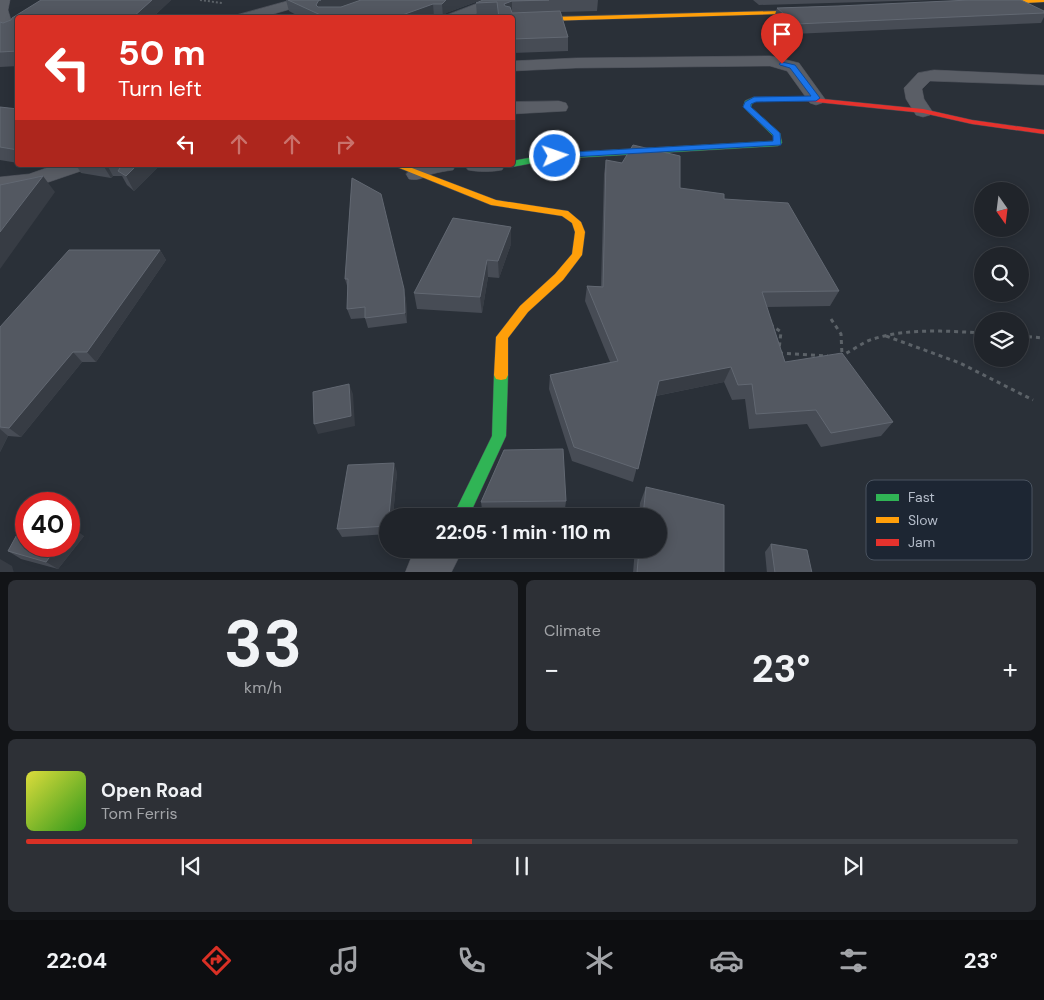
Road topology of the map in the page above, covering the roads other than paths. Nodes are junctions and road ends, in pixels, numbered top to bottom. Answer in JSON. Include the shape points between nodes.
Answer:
{"nodes":[{"id":1,"x":3,"y":0,"type":"edge"},
{"id":2,"x":306,"y":0,"type":"edge"},
{"id":3,"x":498,"y":0,"type":"edge"},
{"id":4,"x":1044,"y":0,"type":"edge"},
{"id":5,"x":977,"y":4,"type":"edge"},
{"id":6,"x":824,"y":11,"type":"edge"},
{"id":7,"x":253,"y":15,"type":"edge"},
{"id":8,"x":460,"y":15,"type":"edge"},
{"id":9,"x":515,"y":20,"type":"edge"},
{"id":10,"x":15,"y":27,"type":"edge"},
{"id":11,"x":515,"y":66,"type":"edge"},
{"id":12,"x":1044,"y":80,"type":"edge"},
{"id":13,"x":816,"y":98,"type":"junction"},
{"id":14,"x":559,"y":106,"type":"dead end"},
{"id":15,"x":515,"y":108,"type":"edge"},
{"id":16,"x":923,"y":111,"type":"junction"},
{"id":17,"x":1044,"y":132,"type":"edge"},
{"id":18,"x":515,"y":164,"type":"edge"},
{"id":19,"x":70,"y":167,"type":"edge"},
{"id":20,"x":401,"y":167,"type":"edge"},
{"id":21,"x":434,"y":167,"type":"edge"},
{"id":22,"x":417,"y":174,"type":"junction"},
{"id":23,"x":0,"y":184,"type":"edge"},
{"id":24,"x":465,"y":508,"type":"edge"},
{"id":25,"x":436,"y":558,"type":"edge"},
{"id":26,"x":426,"y":572,"type":"edge"}],
"edges":[{"from":1,"to":10,"type":"street","via":[[4,23]]},
{"from":2,"to":7,"type":"street"},
{"from":3,"to":8,"type":"street"},
{"from":4,"to":5,"type":"street"},
{"from":6,"to":9,"type":"street"},
{"from":11,"to":13,"type":"street","via":[[772,61],[792,67]]},
{"from":12,"to":16,"type":"street","via":[[924,77],[913,88],[915,99]]},
{"from":13,"to":16,"type":"street"},
{"from":13,"to":18,"type":"street","via":[[754,99],[748,103],[747,107],[777,135],[778,143],[555,156]]},
{"from":14,"to":15,"type":"street"},
{"from":16,"to":17,"type":"street"},
{"from":19,"to":23,"type":"street","via":[[32,180]]},
{"from":20,"to":22,"type":"street"},
{"from":21,"to":22,"type":"street"},
{"from":22,"to":24,"type":"street","via":[[494,202],[565,213],[576,222],[580,232],[577,255],[559,277],[524,309],[502,338],[499,436]]},
{"from":25,"to":26,"type":"street"}]}
